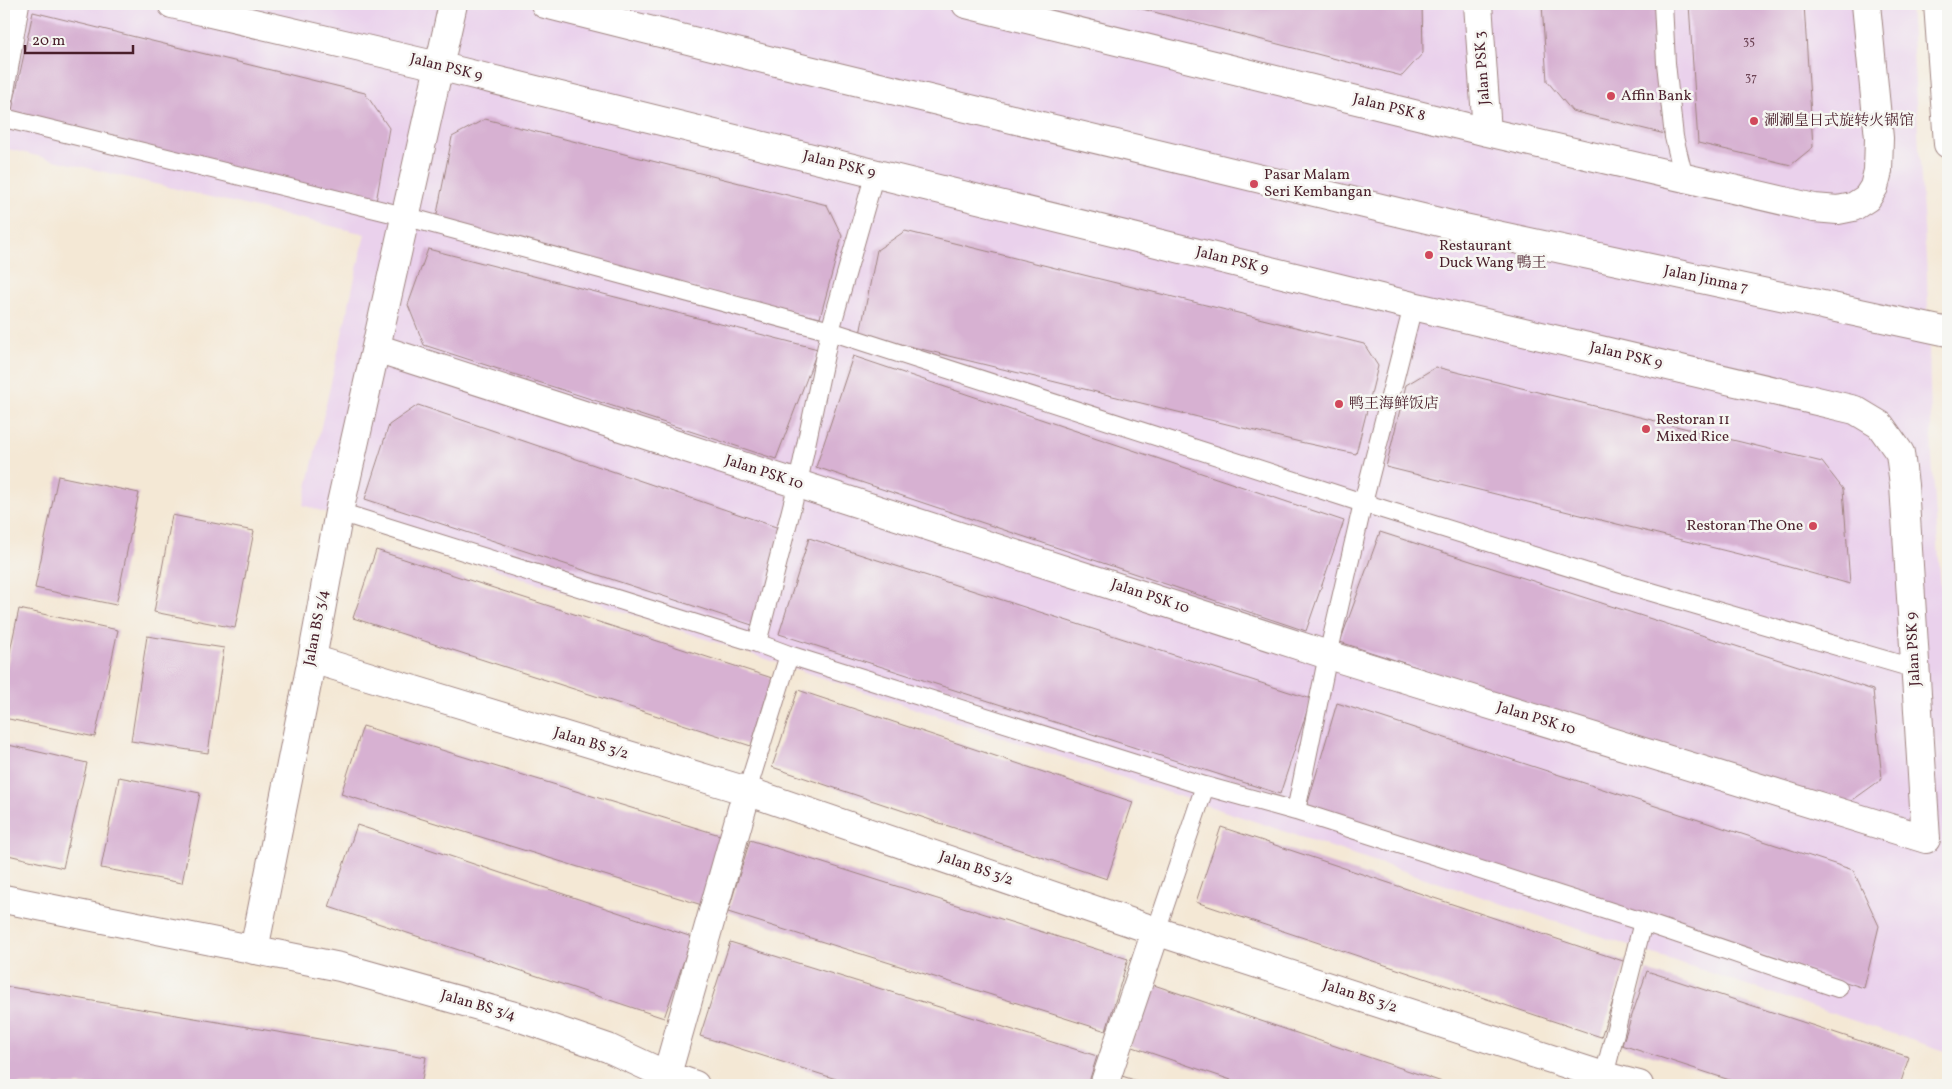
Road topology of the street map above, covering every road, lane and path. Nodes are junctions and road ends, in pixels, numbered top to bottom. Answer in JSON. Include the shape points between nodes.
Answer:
{"nodes":[{"id":1,"x":20,"y":4,"type":"edge"},
{"id":2,"x":172,"y":4,"type":"edge"},
{"id":3,"x":453,"y":4,"type":"edge"},
{"id":4,"x":545,"y":4,"type":"edge"},
{"id":5,"x":966,"y":4,"type":"edge"},
{"id":6,"x":1478,"y":4,"type":"edge"},
{"id":7,"x":1663,"y":4,"type":"edge"},
{"id":8,"x":1866,"y":4,"type":"edge"},
{"id":9,"x":1938,"y":4,"type":"edge"},
{"id":10,"x":438,"y":66,"type":"junction"},
{"id":11,"x":4,"y":97,"type":"edge"},
{"id":12,"x":4,"y":118,"type":"edge"},
{"id":13,"x":1487,"y":132,"type":"junction"},
{"id":14,"x":1948,"y":144,"type":"edge"},
{"id":15,"x":875,"y":174,"type":"junction"},
{"id":16,"x":1684,"y":178,"type":"junction"},
{"id":17,"x":404,"y":216,"type":"junction"},
{"id":18,"x":1413,"y":306,"type":"junction"},
{"id":19,"x":830,"y":331,"type":"junction"},
{"id":20,"x":1948,"y":332,"type":"edge"},
{"id":21,"x":376,"y":348,"type":"junction"},
{"id":22,"x":798,"y":483,"type":"junction"},
{"id":23,"x":1363,"y":503,"type":"junction"},
{"id":24,"x":339,"y":512,"type":"junction"},
{"id":25,"x":757,"y":643,"type":"junction"},
{"id":26,"x":789,"y":654,"type":"junction"},
{"id":27,"x":1328,"y":655,"type":"junction"},
{"id":28,"x":312,"y":659,"type":"junction"},
{"id":29,"x":1916,"y":669,"type":"junction"},
{"id":30,"x":1205,"y":786,"type":"junction"},
{"id":31,"x":747,"y":791,"type":"junction"},
{"id":32,"x":1296,"y":811,"type":"junction"},
{"id":33,"x":1926,"y":839,"type":"joint"},
{"id":34,"x":4,"y":899,"type":"edge"},
{"id":35,"x":1643,"y":922,"type":"junction"},
{"id":36,"x":1156,"y":931,"type":"junction"},
{"id":37,"x":254,"y":950,"type":"junction"},
{"id":38,"x":1838,"y":988,"type":"dead end"},
{"id":39,"x":665,"y":1080,"type":"edge"},
{"id":40,"x":1617,"y":1081,"type":"edge"},
{"id":41,"x":695,"y":1085,"type":"edge"},
{"id":42,"x":1104,"y":1085,"type":"edge"}],
"edges":[{"from":1,"to":11,"type":"lane"},
{"from":2,"to":10,"type":"street","name":"Jalan PSK 9"},
{"from":3,"to":10,"type":"street","name":"Jalan BS 3/4"},
{"from":4,"to":20,"type":"street","name":"Jalan Jinma 7","via":[[1464,228]]},
{"from":5,"to":13,"type":"street","name":"Jalan PSK 8"},
{"from":6,"to":13,"type":"street","name":"Jalan PSK 3"},
{"from":7,"to":16,"type":"lane","via":[[1674,137]]},
{"from":8,"to":16,"type":"street","name":"Jalan PSK 8","via":[[1880,155],[1874,187],[1867,198],[1854,207],[1838,210],[1814,208]]},
{"from":9,"to":14,"type":"street"},
{"from":10,"to":15,"type":"street","name":"Jalan PSK 9"},
{"from":10,"to":17,"type":"street","name":"Jalan BS 3/4"},
{"from":12,"to":17,"type":"lane"},
{"from":13,"to":16,"type":"street","name":"Jalan PSK 8"},
{"from":15,"to":18,"type":"street","name":"Jalan PSK 9"},
{"from":15,"to":19,"type":"lane"},
{"from":17,"to":19,"type":"lane"},
{"from":17,"to":21,"type":"street","name":"Jalan BS 3/4"},
{"from":18,"to":23,"type":"lane"},
{"from":18,"to":29,"type":"street","name":"Jalan PSK 9","via":[[1855,410],[1880,425],[1900,453]]},
{"from":19,"to":22,"type":"lane"},
{"from":19,"to":23,"type":"lane"},
{"from":21,"to":22,"type":"street","name":"Jalan PSK 10"},
{"from":21,"to":24,"type":"street","name":"Jalan BS 3/4"},
{"from":22,"to":25,"type":"lane"},
{"from":22,"to":27,"type":"street","name":"Jalan PSK 10"},
{"from":23,"to":27,"type":"lane"},
{"from":23,"to":29,"type":"lane","via":[[1614,581]]},
{"from":24,"to":25,"type":"lane"},
{"from":24,"to":28,"type":"street","name":"Jalan BS 3/4"},
{"from":25,"to":26,"type":"lane"},
{"from":26,"to":30,"type":"lane"},
{"from":26,"to":31,"type":"lane"},
{"from":27,"to":32,"type":"lane"},
{"from":27,"to":33,"type":"street","name":"Jalan PSK 10"},
{"from":28,"to":31,"type":"street","name":"Jalan BS 3/2"},
{"from":28,"to":37,"type":"street","name":"Jalan BS 3/4"},
{"from":29,"to":33,"type":"street","name":"Jalan PSK 9"},
{"from":30,"to":32,"type":"lane"},
{"from":30,"to":36,"type":"lane"},
{"from":31,"to":36,"type":"street","name":"Jalan BS 3/2"},
{"from":31,"to":39,"type":"street"},
{"from":32,"to":35,"type":"lane"},
{"from":34,"to":37,"type":"street","name":"Jalan BS 3/4"},
{"from":35,"to":38,"type":"lane"},
{"from":35,"to":40,"type":"lane"},
{"from":36,"to":40,"type":"street","name":"Jalan BS 3/2"},
{"from":36,"to":42,"type":"street"},
{"from":37,"to":39,"type":"street","name":"Jalan BS 3/4","via":[[340,967],[518,1017],[608,1048]]},
{"from":39,"to":41,"type":"street","name":"Jalan BS 3/4"}]}
